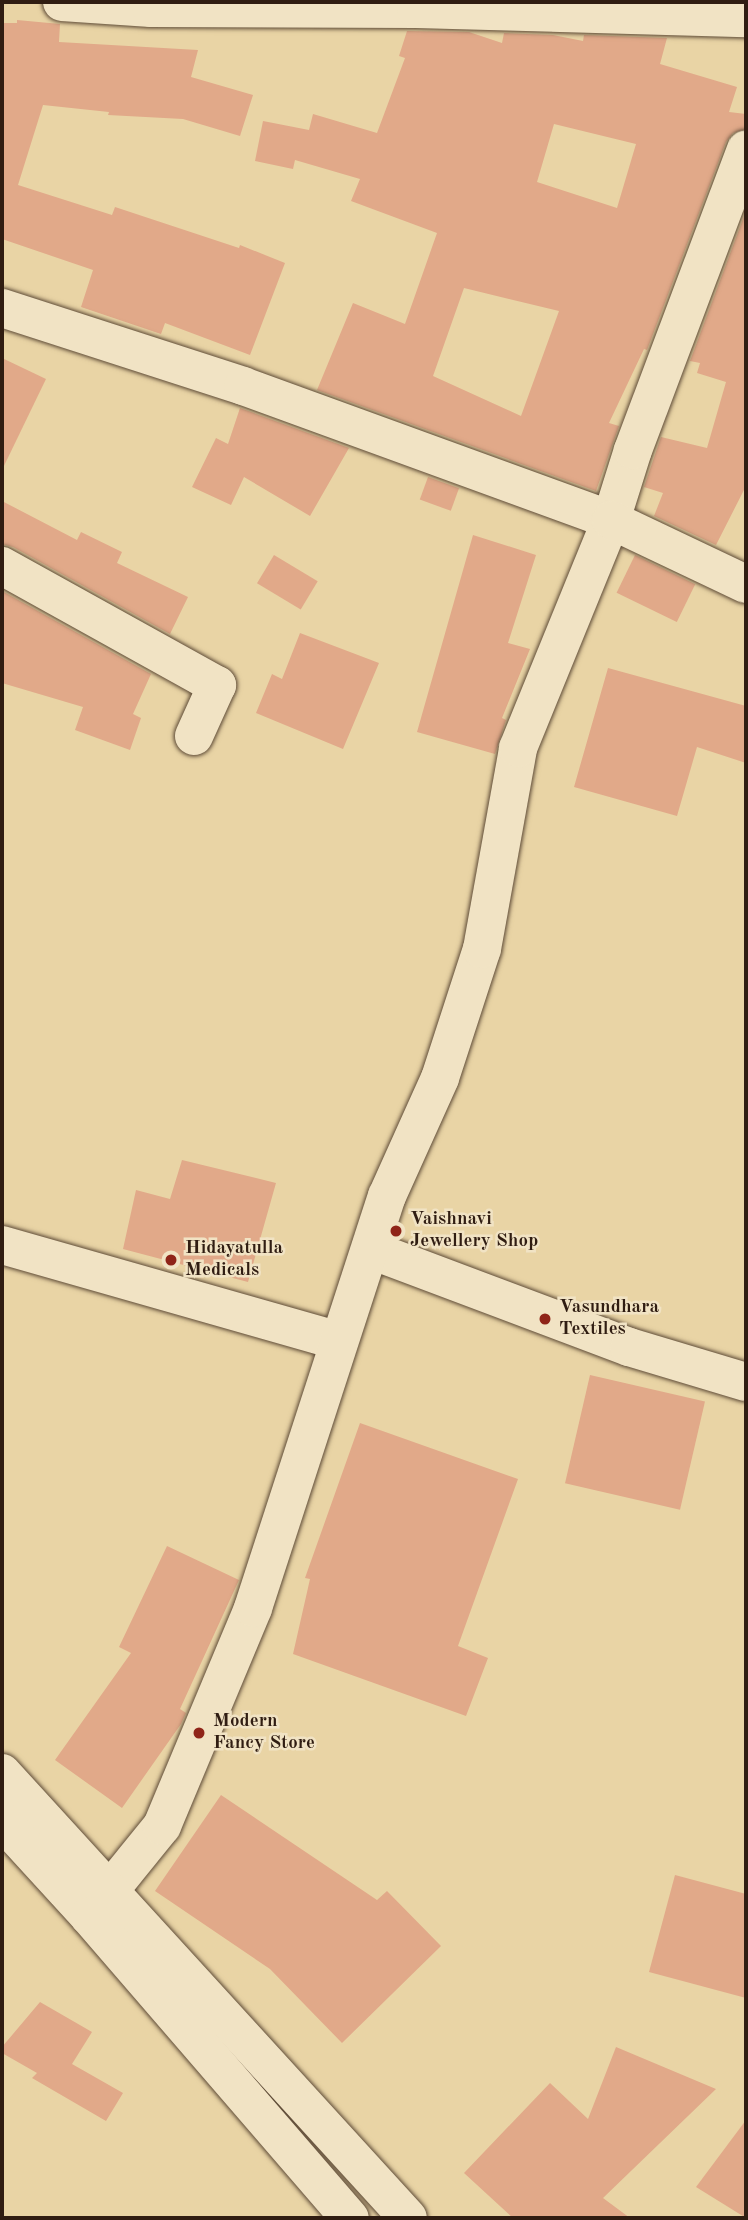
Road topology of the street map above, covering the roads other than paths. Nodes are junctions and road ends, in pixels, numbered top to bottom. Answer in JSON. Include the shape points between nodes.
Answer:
{"nodes":[{"id":1,"x":62,"y":2,"type":"edge"},
{"id":2,"x":746,"y":18,"type":"edge"},
{"id":3,"x":746,"y":150,"type":"edge"},
{"id":4,"x":2,"y":308,"type":"edge"},
{"id":5,"x":611,"y":520,"type":"junction"},
{"id":6,"x":2,"y":566,"type":"edge"},
{"id":7,"x":746,"y":584,"type":"edge"},
{"id":8,"x":194,"y":736,"type":"dead end"},
{"id":9,"x":2,"y":1245,"type":"edge"},
{"id":10,"x":371,"y":1250,"type":"junction"},
{"id":11,"x":339,"y":1341,"type":"junction"},
{"id":12,"x":746,"y":1382,"type":"edge"},
{"id":13,"x":2,"y":1773,"type":"edge"},
{"id":14,"x":2,"y":1821,"type":"edge"},
{"id":15,"x":99,"y":1904,"type":"junction"},
{"id":16,"x":351,"y":2218,"type":"edge"},
{"id":17,"x":408,"y":2218,"type":"edge"}],
"edges":[{"from":1,"to":2,"type":"street","via":[[151,8]]},
{"from":3,"to":5,"type":"street"},
{"from":4,"to":5,"type":"street","via":[[243,386]]},
{"from":5,"to":7,"type":"street"},
{"from":5,"to":10,"type":"street","via":[[518,748],[482,949],[440,1078],[387,1196]]},
{"from":6,"to":8,"type":"street","via":[[217,685]]},
{"from":9,"to":11,"type":"street"},
{"from":10,"to":11,"type":"street"},
{"from":10,"to":12,"type":"street","via":[[629,1347]]},
{"from":11,"to":15,"type":"street","via":[[253,1608],[162,1826]]},
{"from":13,"to":15,"type":"street"},
{"from":14,"to":15,"type":"street"},
{"from":15,"to":16,"type":"street"},
{"from":15,"to":17,"type":"street"}]}
